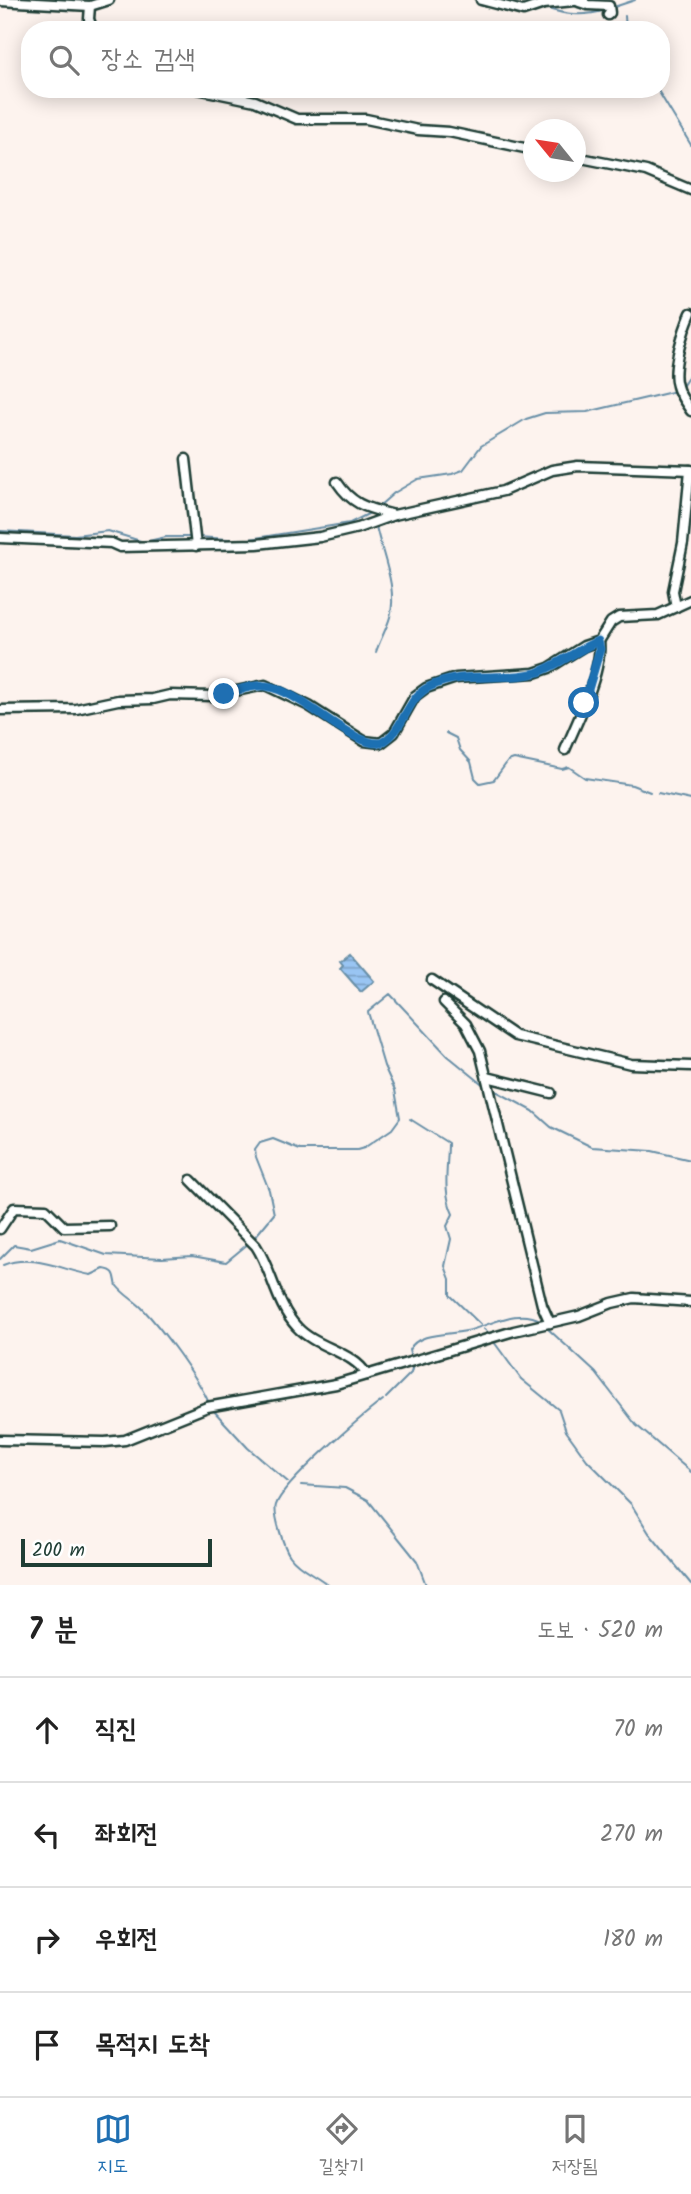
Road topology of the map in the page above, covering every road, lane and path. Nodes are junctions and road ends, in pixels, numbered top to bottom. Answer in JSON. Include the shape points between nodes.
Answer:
{"nodes":[{"id":1,"x":109,"y":0,"type":"edge"},
{"id":2,"x":481,"y":0,"type":"edge"},
{"id":3,"x":0,"y":1,"type":"edge"},
{"id":4,"x":580,"y":1,"type":"edge"},
{"id":5,"x":90,"y":6,"type":"junction"},
{"id":6,"x":608,"y":15,"type":"dead end"},
{"id":7,"x":90,"y":21,"type":"edge"},
{"id":8,"x":237,"y":98,"type":"edge"},
{"id":9,"x":523,"y":148,"type":"edge"},
{"id":10,"x":586,"y":159,"type":"edge"},
{"id":11,"x":691,"y":190,"type":"edge"},
{"id":12,"x":691,"y":313,"type":"edge"},
{"id":13,"x":691,"y":411,"type":"edge"},
{"id":14,"x":186,"y":459,"type":"dead end"},
{"id":15,"x":690,"y":470,"type":"edge"},
{"id":16,"x":337,"y":481,"type":"dead end"},
{"id":17,"x":394,"y":515,"type":"junction"},
{"id":18,"x":0,"y":538,"type":"edge"},
{"id":19,"x":196,"y":546,"type":"junction"},
{"id":20,"x":691,"y":600,"type":"edge"},
{"id":21,"x":676,"y":607,"type":"junction"},
{"id":22,"x":598,"y":641,"type":"junction"},
{"id":23,"x":0,"y":710,"type":"edge"},
{"id":24,"x":565,"y":750,"type":"dead end"},
{"id":25,"x":432,"y":980,"type":"dead end"},
{"id":26,"x":444,"y":1002,"type":"dead end"},
{"id":27,"x":691,"y":1066,"type":"edge"},
{"id":28,"x":487,"y":1077,"type":"junction"},
{"id":29,"x":551,"y":1093,"type":"dead end"},
{"id":30,"x":191,"y":1180,"type":"dead end"},
{"id":31,"x":110,"y":1226,"type":"dead end"},
{"id":32,"x":0,"y":1229,"type":"edge"},
{"id":33,"x":691,"y":1302,"type":"edge"},
{"id":34,"x":550,"y":1323,"type":"junction"},
{"id":35,"x":367,"y":1375,"type":"junction"},
{"id":36,"x":0,"y":1440,"type":"edge"}],
"edges":[{"from":1,"to":5,"type":"street"},
{"from":2,"to":4,"type":"street","via":[[523,10]]},
{"from":3,"to":5,"type":"street"},
{"from":4,"to":6,"type":"street","via":[[608,6]]},
{"from":5,"to":7,"type":"street"},
{"from":8,"to":9,"type":"street","via":[[297,119],[366,119]]},
{"from":10,"to":11,"type":"street","via":[[646,171]]},
{"from":12,"to":13,"type":"street","via":[[675,379]]},
{"from":14,"to":19,"type":"street"},
{"from":15,"to":17,"type":"street","via":[[578,466],[552,470],[503,491]]},
{"from":15,"to":21,"type":"street","via":[[673,592]]},
{"from":16,"to":17,"type":"street","via":[[345,495],[359,505]]},
{"from":17,"to":19,"type":"street","via":[[320,537]]},
{"from":18,"to":19,"type":"street","via":[[47,538],[120,547]]},
{"from":20,"to":21,"type":"street"},
{"from":21,"to":22,"type":"street","via":[[658,615],[619,617]]},
{"from":22,"to":23,"type":"street","via":[[534,673],[456,678],[426,688],[415,696],[394,733],[381,743],[364,741],[265,685],[212,696],[170,695],[76,709]]},
{"from":22,"to":24,"type":"street","via":[[594,675]]},
{"from":25,"to":27,"type":"street","via":[[515,1036],[631,1064]]},
{"from":26,"to":28,"type":"street","via":[[472,1033]]},
{"from":28,"to":29,"type":"street"},
{"from":28,"to":34,"type":"street"},
{"from":30,"to":35,"type":"street","via":[[256,1245],[296,1327],[362,1366]]},
{"from":31,"to":32,"type":"street","via":[[64,1227],[46,1209],[22,1207],[14,1208]]},
{"from":33,"to":34,"type":"street","via":[[634,1298]]},
{"from":34,"to":35,"type":"street"},
{"from":35,"to":36,"type":"street","via":[[207,1407],[125,1440]]}]}
